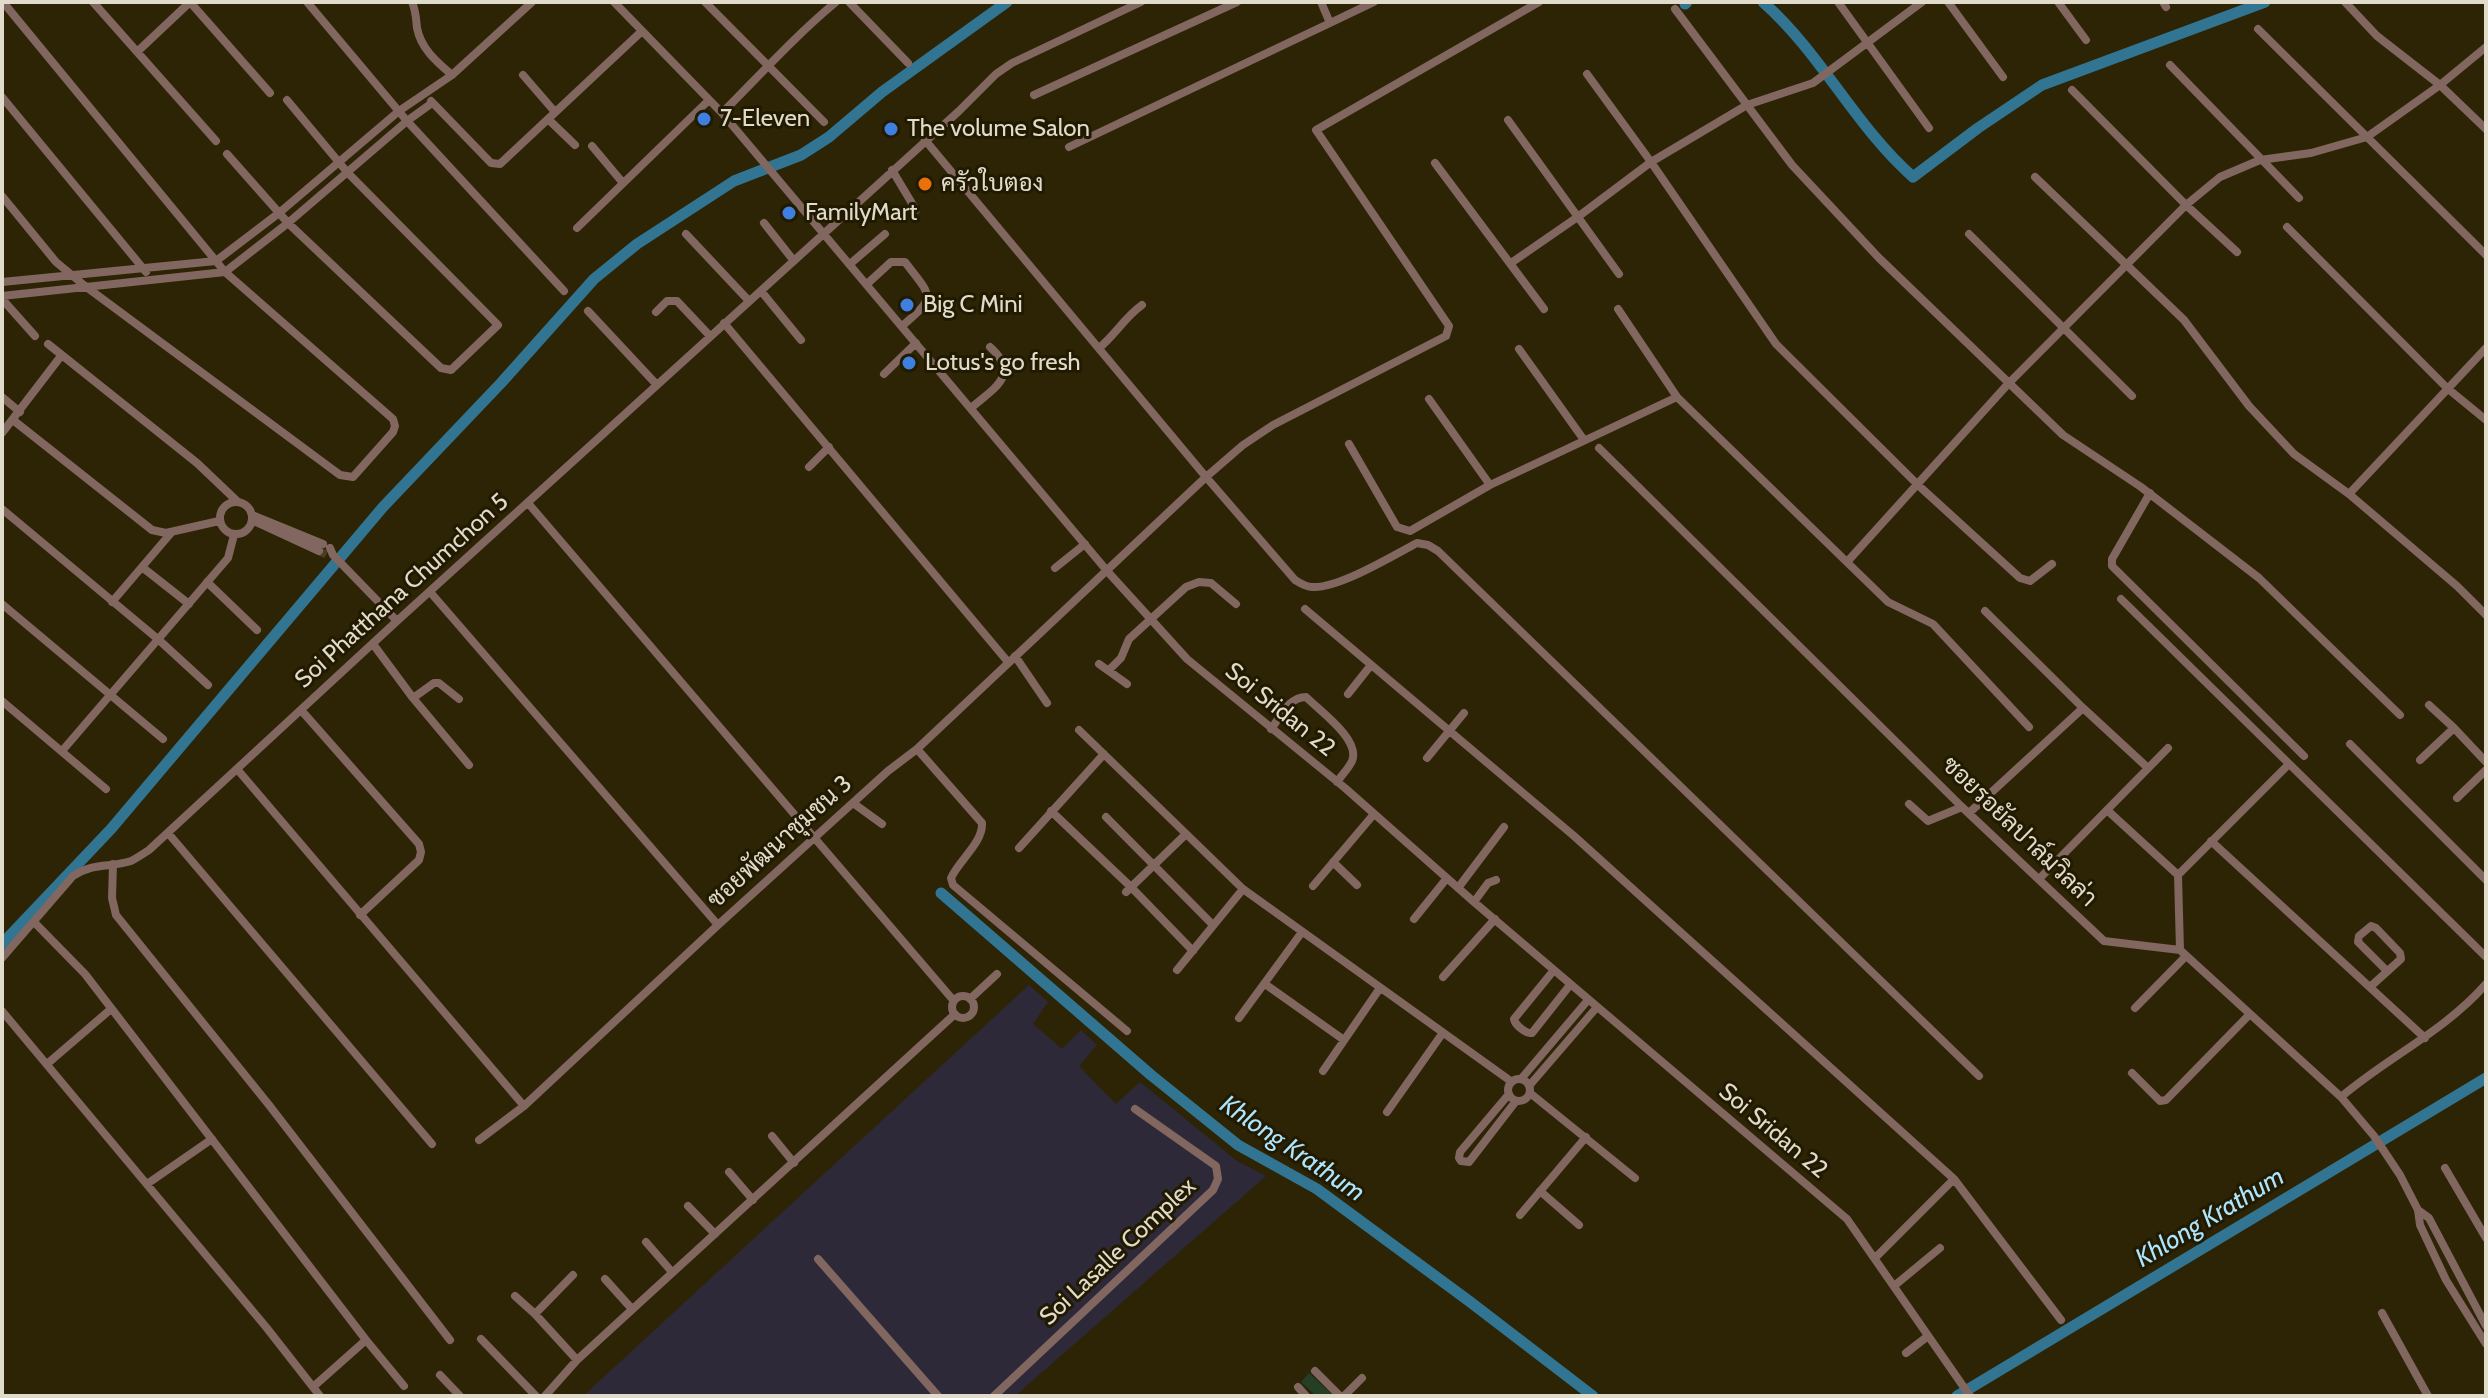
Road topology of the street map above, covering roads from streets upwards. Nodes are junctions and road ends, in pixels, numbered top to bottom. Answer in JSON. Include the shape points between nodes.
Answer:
{"nodes":[{"id":1,"x":3,"y":2,"type":"edge"},
{"id":2,"x":93,"y":2,"type":"edge"},
{"id":3,"x":190,"y":2,"type":"edge"},
{"id":4,"x":307,"y":2,"type":"edge"},
{"id":5,"x":412,"y":2,"type":"edge"},
{"id":6,"x":532,"y":2,"type":"edge"},
{"id":7,"x":614,"y":2,"type":"edge"},
{"id":8,"x":705,"y":2,"type":"edge"},
{"id":9,"x":836,"y":2,"type":"edge"},
{"id":10,"x":849,"y":2,"type":"edge"},
{"id":11,"x":1141,"y":2,"type":"edge"},
{"id":12,"x":1237,"y":2,"type":"edge"},
{"id":13,"x":1321,"y":2,"type":"edge"},
{"id":14,"x":1374,"y":2,"type":"edge"},
{"id":15,"x":1539,"y":2,"type":"edge"},
{"id":16,"x":1838,"y":2,"type":"edge"},
{"id":17,"x":1922,"y":2,"type":"edge"},
{"id":18,"x":1948,"y":2,"type":"edge"},
{"id":19,"x":2058,"y":2,"type":"edge"},
{"id":20,"x":2345,"y":2,"type":"edge"},
{"id":21,"x":1675,"y":9,"type":"dead end"},
{"id":22,"x":1330,"y":23,"type":"junction"},
{"id":23,"x":2258,"y":29,"type":"dead end"},
{"id":24,"x":642,"y":31,"type":"junction"},
{"id":25,"x":2086,"y":40,"type":"dead end"},
{"id":26,"x":1868,"y":41,"type":"junction"},
{"id":27,"x":2486,"y":47,"type":"edge"},
{"id":28,"x":137,"y":52,"type":"junction"},
{"id":29,"x":908,"y":63,"type":"dead end"},
{"id":30,"x":769,"y":65,"type":"junction"},
{"id":31,"x":2170,"y":65,"type":"dead end"},
{"id":32,"x":1587,"y":74,"type":"dead end"},
{"id":33,"x":452,"y":75,"type":"junction"},
{"id":34,"x":523,"y":75,"type":"dead end"},
{"id":35,"x":2003,"y":77,"type":"dead end"},
{"id":36,"x":2440,"y":85,"type":"junction"},
{"id":37,"x":2072,"y":90,"type":"dead end"},
{"id":38,"x":270,"y":93,"type":"dead end"},
{"id":39,"x":425,"y":95,"type":"junction"},
{"id":40,"x":1034,"y":95,"type":"dead end"},
{"id":41,"x":2,"y":97,"type":"edge"},
{"id":42,"x":287,"y":100,"type":"dead end"},
{"id":43,"x":709,"y":100,"type":"junction"},
{"id":44,"x":432,"y":103,"type":"junction"},
{"id":45,"x":1747,"y":105,"type":"junction"},
{"id":46,"x":399,"y":111,"type":"junction"},
{"id":47,"x":722,"y":113,"type":"junction"},
{"id":48,"x":551,"y":116,"type":"junction"},
{"id":49,"x":1508,"y":120,"type":"dead end"},
{"id":50,"x":407,"y":121,"type":"junction"},
{"id":51,"x":824,"y":122,"type":"dead end"},
{"id":52,"x":1929,"y":128,"type":"dead end"},
{"id":53,"x":2486,"y":129,"type":"edge"},
{"id":54,"x":2367,"y":137,"type":"junction"},
{"id":55,"x":925,"y":140,"type":"junction"},
{"id":56,"x":216,"y":141,"type":"dead end"},
{"id":57,"x":575,"y":145,"type":"dead end"},
{"id":58,"x":592,"y":146,"type":"dead end"},
{"id":59,"x":1069,"y":147,"type":"dead end"},
{"id":60,"x":227,"y":154,"type":"dead end"},
{"id":61,"x":2260,"y":160,"type":"junction"},
{"id":62,"x":338,"y":161,"type":"junction"},
{"id":63,"x":1651,"y":162,"type":"junction"},
{"id":64,"x":1435,"y":163,"type":"dead end"},
{"id":65,"x":892,"y":170,"type":"junction"},
{"id":66,"x":347,"y":172,"type":"junction"},
{"id":67,"x":2035,"y":177,"type":"dead end"},
{"id":68,"x":623,"y":183,"type":"junction"},
{"id":69,"x":2,"y":196,"type":"edge"},
{"id":70,"x":2299,"y":198,"type":"dead end"},
{"id":71,"x":2186,"y":205,"type":"junction"},
{"id":72,"x":916,"y":210,"type":"dead end"},
{"id":73,"x":279,"y":213,"type":"junction"},
{"id":74,"x":1579,"y":216,"type":"junction"},
{"id":75,"x":288,"y":223,"type":"junction"},
{"id":76,"x":764,"y":223,"type":"dead end"},
{"id":77,"x":2287,"y":227,"type":"dead end"},
{"id":78,"x":577,"y":228,"type":"dead end"},
{"id":79,"x":686,"y":234,"type":"dead end"},
{"id":80,"x":825,"y":234,"type":"junction"},
{"id":81,"x":885,"y":234,"type":"dead end"},
{"id":82,"x":1969,"y":234,"type":"dead end"},
{"id":83,"x":2237,"y":252,"type":"dead end"},
{"id":84,"x":2486,"y":255,"type":"edge"},
{"id":85,"x":216,"y":261,"type":"junction"},
{"id":86,"x":794,"y":261,"type":"junction"},
{"id":87,"x":1511,"y":263,"type":"junction"},
{"id":88,"x":850,"y":264,"type":"junction"},
{"id":89,"x":2127,"y":265,"type":"junction"},
{"id":90,"x":145,"y":270,"type":"junction"},
{"id":91,"x":225,"y":272,"type":"junction"},
{"id":92,"x":1619,"y":274,"type":"dead end"},
{"id":93,"x":73,"y":276,"type":"junction"},
{"id":94,"x":152,"y":279,"type":"junction"},
{"id":95,"x":2,"y":282,"type":"edge"},
{"id":96,"x":867,"y":284,"type":"junction"},
{"id":97,"x":85,"y":286,"type":"junction"},
{"id":98,"x":564,"y":291,"type":"dead end"},
{"id":99,"x":761,"y":291,"type":"junction"},
{"id":100,"x":2,"y":298,"type":"edge"},
{"id":101,"x":749,"y":301,"type":"junction"},
{"id":102,"x":1142,"y":305,"type":"dead end"},
{"id":103,"x":1544,"y":309,"type":"dead end"},
{"id":104,"x":1618,"y":309,"type":"dead end"},
{"id":105,"x":588,"y":311,"type":"dead end"},
{"id":106,"x":656,"y":312,"type":"dead end"},
{"id":107,"x":724,"y":323,"type":"junction"},
{"id":108,"x":902,"y":326,"type":"junction"},
{"id":109,"x":2064,"y":330,"type":"junction"},
{"id":110,"x":35,"y":336,"type":"dead end"},
{"id":111,"x":710,"y":336,"type":"junction"},
{"id":112,"x":801,"y":340,"type":"dead end"},
{"id":113,"x":916,"y":343,"type":"junction"},
{"id":114,"x":48,"y":344,"type":"dead end"},
{"id":115,"x":990,"y":347,"type":"dead end"},
{"id":116,"x":1099,"y":348,"type":"junction"},
{"id":117,"x":2486,"y":348,"type":"edge"},
{"id":118,"x":1519,"y":349,"type":"dead end"},
{"id":119,"x":61,"y":356,"type":"junction"},
{"id":120,"x":884,"y":374,"type":"dead end"},
{"id":121,"x":2008,"y":384,"type":"junction"},
{"id":122,"x":657,"y":385,"type":"junction"},
{"id":123,"x":2447,"y":388,"type":"junction"},
{"id":124,"x":2132,"y":396,"type":"dead end"},
{"id":125,"x":2,"y":397,"type":"edge"},
{"id":126,"x":1677,"y":397,"type":"junction"},
{"id":127,"x":1429,"y":399,"type":"dead end"},
{"id":128,"x":971,"y":408,"type":"junction"},
{"id":129,"x":20,"y":412,"type":"junction"},
{"id":130,"x":13,"y":420,"type":"junction"},
{"id":131,"x":2486,"y":420,"type":"edge"},
{"id":132,"x":2,"y":433,"type":"edge"},
{"id":133,"x":1584,"y":440,"type":"junction"},
{"id":134,"x":1349,"y":444,"type":"dead end"},
{"id":135,"x":829,"y":447,"type":"junction"},
{"id":136,"x":1599,"y":448,"type":"dead end"},
{"id":137,"x":809,"y":467,"type":"dead end"},
{"id":138,"x":1206,"y":477,"type":"junction"},
{"id":139,"x":1490,"y":485,"type":"junction"},
{"id":140,"x":1918,"y":485,"type":"junction"},
{"id":141,"x":2150,"y":493,"type":"junction"},
{"id":142,"x":2349,"y":494,"type":"junction"},
{"id":143,"x":238,"y":502,"type":"junction"},
{"id":144,"x":528,"y":503,"type":"junction"},
{"id":145,"x":2,"y":509,"type":"edge"},
{"id":146,"x":252,"y":518,"type":"junction"},
{"id":147,"x":219,"y":521,"type":"junction"},
{"id":148,"x":172,"y":532,"type":"junction"},
{"id":149,"x":234,"y":535,"type":"junction"},
{"id":150,"x":1085,"y":544,"type":"junction"},
{"id":151,"x":1847,"y":562,"type":"junction"},
{"id":152,"x":2052,"y":564,"type":"dead end"},
{"id":153,"x":142,"y":567,"type":"junction"},
{"id":154,"x":1055,"y":568,"type":"dead end"},
{"id":155,"x":1108,"y":572,"type":"junction"},
{"id":156,"x":207,"y":582,"type":"junction"},
{"id":157,"x":431,"y":593,"type":"junction"},
{"id":158,"x":2121,"y":599,"type":"dead end"},
{"id":159,"x":112,"y":602,"type":"junction"},
{"id":160,"x":2,"y":604,"type":"edge"},
{"id":161,"x":189,"y":604,"type":"junction"},
{"id":162,"x":1236,"y":604,"type":"dead end"},
{"id":163,"x":1305,"y":609,"type":"dead end"},
{"id":164,"x":1985,"y":611,"type":"dead end"},
{"id":165,"x":2486,"y":615,"type":"edge"},
{"id":166,"x":1150,"y":618,"type":"junction"},
{"id":167,"x":397,"y":621,"type":"junction"},
{"id":168,"x":257,"y":630,"type":"dead end"},
{"id":169,"x":159,"y":640,"type":"junction"},
{"id":170,"x":373,"y":644,"type":"junction"},
{"id":171,"x":1012,"y":659,"type":"junction"},
{"id":172,"x":1099,"y":664,"type":"dead end"},
{"id":173,"x":1371,"y":665,"type":"junction"},
{"id":174,"x":1109,"y":670,"type":"junction"},
{"id":175,"x":1127,"y":684,"type":"dead end"},
{"id":176,"x":208,"y":685,"type":"dead end"},
{"id":177,"x":1348,"y":694,"type":"dead end"},
{"id":178,"x":111,"y":695,"type":"junction"},
{"id":179,"x":413,"y":698,"type":"junction"},
{"id":180,"x":459,"y":699,"type":"dead end"},
{"id":181,"x":2,"y":701,"type":"edge"},
{"id":182,"x":1047,"y":703,"type":"dead end"},
{"id":183,"x":2429,"y":705,"type":"dead end"},
{"id":184,"x":2083,"y":708,"type":"junction"},
{"id":185,"x":301,"y":710,"type":"junction"},
{"id":186,"x":1464,"y":713,"type":"dead end"},
{"id":187,"x":2400,"y":715,"type":"dead end"},
{"id":188,"x":2029,"y":727,"type":"dead end"},
{"id":189,"x":2454,"y":728,"type":"junction"},
{"id":190,"x":1271,"y":729,"type":"junction"},
{"id":191,"x":1079,"y":730,"type":"dead end"},
{"id":192,"x":1449,"y":731,"type":"junction"},
{"id":193,"x":163,"y":739,"type":"dead end"},
{"id":194,"x":2350,"y":744,"type":"dead end"},
{"id":195,"x":2168,"y":748,"type":"dead end"},
{"id":196,"x":917,"y":749,"type":"junction"},
{"id":197,"x":62,"y":751,"type":"junction"},
{"id":198,"x":1104,"y":754,"type":"junction"},
{"id":199,"x":2304,"y":756,"type":"dead end"},
{"id":200,"x":1427,"y":758,"type":"dead end"},
{"id":201,"x":2420,"y":760,"type":"dead end"},
{"id":202,"x":2486,"y":762,"type":"edge"},
{"id":203,"x":2289,"y":764,"type":"junction"},
{"id":204,"x":469,"y":765,"type":"dead end"},
{"id":205,"x":2148,"y":768,"type":"junction"},
{"id":206,"x":237,"y":769,"type":"junction"},
{"id":207,"x":2486,"y":770,"type":"edge"},
{"id":208,"x":1337,"y":782,"type":"junction"},
{"id":209,"x":106,"y":789,"type":"dead end"},
{"id":210,"x":2457,"y":798,"type":"dead end"},
{"id":211,"x":853,"y":803,"type":"junction"},
{"id":212,"x":1909,"y":804,"type":"dead end"},
{"id":213,"x":1965,"y":810,"type":"junction"},
{"id":214,"x":2107,"y":810,"type":"junction"},
{"id":215,"x":1051,"y":811,"type":"junction"},
{"id":216,"x":1374,"y":814,"type":"junction"},
{"id":217,"x":1106,"y":817,"type":"dead end"},
{"id":218,"x":882,"y":824,"type":"dead end"},
{"id":219,"x":1504,"y":827,"type":"dead end"},
{"id":220,"x":168,"y":833,"type":"junction"},
{"id":221,"x":1186,"y":834,"type":"junction"},
{"id":222,"x":815,"y":839,"type":"junction"},
{"id":223,"x":2211,"y":841,"type":"junction"},
{"id":224,"x":1019,"y":848,"type":"dead end"},
{"id":225,"x":1333,"y":862,"type":"junction"},
{"id":226,"x":113,"y":864,"type":"junction"},
{"id":227,"x":1154,"y":865,"type":"junction"},
{"id":228,"x":2178,"y":875,"type":"junction"},
{"id":229,"x":1447,"y":878,"type":"junction"},
{"id":230,"x":2039,"y":879,"type":"junction"},
{"id":231,"x":1496,"y":880,"type":"dead end"},
{"id":232,"x":2486,"y":880,"type":"edge"},
{"id":233,"x":1357,"y":885,"type":"dead end"},
{"id":234,"x":1313,"y":886,"type":"dead end"},
{"id":235,"x":1458,"y":888,"type":"junction"},
{"id":236,"x":1243,"y":889,"type":"junction"},
{"id":237,"x":1129,"y":890,"type":"junction"},
{"id":238,"x":1474,"y":902,"type":"junction"},
{"id":239,"x":360,"y":915,"type":"junction"},
{"id":240,"x":1414,"y":919,"type":"dead end"},
{"id":241,"x":1495,"y":919,"type":"junction"},
{"id":242,"x":34,"y":922,"type":"junction"},
{"id":243,"x":718,"y":925,"type":"junction"},
{"id":244,"x":1213,"y":925,"type":"junction"},
{"id":245,"x":1302,"y":932,"type":"junction"},
{"id":246,"x":1193,"y":951,"type":"junction"},
{"id":247,"x":2183,"y":953,"type":"junction"},
{"id":248,"x":2486,"y":957,"type":"edge"},
{"id":249,"x":2,"y":958,"type":"edge"},
{"id":250,"x":1177,"y":970,"type":"dead end"},
{"id":251,"x":1554,"y":970,"type":"junction"},
{"id":252,"x":2386,"y":970,"type":"junction"},
{"id":253,"x":997,"y":974,"type":"dead end"},
{"id":254,"x":1443,"y":977,"type":"dead end"},
{"id":255,"x":1265,"y":984,"type":"junction"},
{"id":256,"x":2486,"y":984,"type":"edge"},
{"id":257,"x":1570,"y":985,"type":"junction"},
{"id":258,"x":2370,"y":987,"type":"junction"},
{"id":259,"x":1380,"y":988,"type":"junction"},
{"id":260,"x":970,"y":999,"type":"junction"},
{"id":261,"x":1588,"y":1000,"type":"junction"},
{"id":262,"x":954,"y":1001,"type":"junction"},
{"id":263,"x":1597,"y":1007,"type":"junction"},
{"id":264,"x":2135,"y":1008,"type":"dead end"},
{"id":265,"x":111,"y":1009,"type":"junction"},
{"id":266,"x":2,"y":1011,"type":"edge"},
{"id":267,"x":955,"y":1014,"type":"junction"},
{"id":268,"x":2249,"y":1015,"type":"junction"},
{"id":269,"x":1239,"y":1018,"type":"dead end"},
{"id":270,"x":1127,"y":1031,"type":"dead end"},
{"id":271,"x":1442,"y":1034,"type":"junction"},
{"id":272,"x":2425,"y":1038,"type":"junction"},
{"id":273,"x":1344,"y":1040,"type":"junction"},
{"id":274,"x":47,"y":1064,"type":"junction"},
{"id":275,"x":1323,"y":1071,"type":"dead end"},
{"id":276,"x":2132,"y":1073,"type":"dead end"},
{"id":277,"x":1979,"y":1076,"type":"dead end"},
{"id":278,"x":1516,"y":1081,"type":"junction"},
{"id":279,"x":1530,"y":1089,"type":"junction"},
{"id":280,"x":1509,"y":1094,"type":"junction"},
{"id":281,"x":2341,"y":1097,"type":"junction"},
{"id":282,"x":1516,"y":1101,"type":"junction"},
{"id":283,"x":524,"y":1106,"type":"junction"},
{"id":284,"x":1135,"y":1109,"type":"dead end"},
{"id":285,"x":1387,"y":1112,"type":"dead end"},
{"id":286,"x":772,"y":1136,"type":"dead end"},
{"id":287,"x":1586,"y":1137,"type":"junction"},
{"id":288,"x":212,"y":1139,"type":"junction"},
{"id":289,"x":479,"y":1140,"type":"dead end"},
{"id":290,"x":432,"y":1144,"type":"dead end"},
{"id":291,"x":794,"y":1163,"type":"junction"},
{"id":292,"x":2445,"y":1168,"type":"dead end"},
{"id":293,"x":729,"y":1172,"type":"dead end"},
{"id":294,"x":1635,"y":1178,"type":"dead end"},
{"id":295,"x":1954,"y":1179,"type":"junction"},
{"id":296,"x":147,"y":1184,"type":"junction"},
{"id":297,"x":1540,"y":1191,"type":"junction"},
{"id":298,"x":753,"y":1200,"type":"junction"},
{"id":299,"x":688,"y":1206,"type":"dead end"},
{"id":300,"x":2418,"y":1210,"type":"junction"},
{"id":301,"x":1520,"y":1215,"type":"dead end"},
{"id":302,"x":1579,"y":1225,"type":"dead end"},
{"id":303,"x":715,"y":1234,"type":"junction"},
{"id":304,"x":2486,"y":1238,"type":"edge"},
{"id":305,"x":646,"y":1242,"type":"dead end"},
{"id":306,"x":1940,"y":1248,"type":"dead end"},
{"id":307,"x":1875,"y":1258,"type":"junction"},
{"id":308,"x":818,"y":1259,"type":"dead end"},
{"id":309,"x":672,"y":1272,"type":"junction"},
{"id":310,"x":573,"y":1275,"type":"dead end"},
{"id":311,"x":605,"y":1279,"type":"dead end"},
{"id":312,"x":1894,"y":1286,"type":"junction"},
{"id":313,"x":515,"y":1296,"type":"dead end"},
{"id":314,"x":632,"y":1309,"type":"junction"},
{"id":315,"x":2382,"y":1313,"type":"dead end"},
{"id":316,"x":535,"y":1314,"type":"junction"},
{"id":317,"x":2061,"y":1320,"type":"dead end"},
{"id":318,"x":2486,"y":1326,"type":"edge"},
{"id":319,"x":1928,"y":1336,"type":"junction"},
{"id":320,"x":481,"y":1339,"type":"dead end"},
{"id":321,"x":366,"y":1340,"type":"junction"},
{"id":322,"x":450,"y":1340,"type":"dead end"},
{"id":323,"x":2486,"y":1344,"type":"edge"},
{"id":324,"x":1906,"y":1353,"type":"dead end"},
{"id":325,"x":577,"y":1360,"type":"junction"},
{"id":326,"x":1315,"y":1371,"type":"dead end"},
{"id":327,"x":440,"y":1375,"type":"dead end"},
{"id":328,"x":1362,"y":1378,"type":"dead end"},
{"id":329,"x":404,"y":1386,"type":"dead end"},
{"id":330,"x":313,"y":1387,"type":"junction"},
{"id":331,"x":1298,"y":1387,"type":"dead end"},
{"id":332,"x":1969,"y":1395,"type":"edge"},
{"id":333,"x":320,"y":1396,"type":"edge"},
{"id":334,"x":460,"y":1396,"type":"edge"},
{"id":335,"x":536,"y":1396,"type":"edge"},
{"id":336,"x":545,"y":1396,"type":"edge"},
{"id":337,"x":938,"y":1396,"type":"edge"},
{"id":338,"x":994,"y":1396,"type":"edge"},
{"id":339,"x":1306,"y":1396,"type":"edge"},
{"id":340,"x":1342,"y":1396,"type":"edge"},
{"id":341,"x":2428,"y":1396,"type":"edge"}],
"edges":[{"from":1,"to":85,"type":"street"},
{"from":2,"to":28,"type":"street"},
{"from":3,"to":28,"type":"street"},
{"from":3,"to":38,"type":"street"},
{"from":4,"to":46,"type":"street"},
{"from":5,"to":33,"type":"street","via":[[422,44]]},
{"from":6,"to":33,"type":"street"},
{"from":7,"to":24,"type":"street","name":"Soi Sridan 22"},
{"from":8,"to":30,"type":"street"},
{"from":9,"to":30,"type":"street"},
{"from":10,"to":29,"type":"street"},
{"from":11,"to":55,"type":"street","name":"Soi Phatthana Chumchon 5","via":[[1012,63]]},
{"from":12,"to":40,"type":"street"},
{"from":13,"to":22,"type":"street"},
{"from":14,"to":22,"type":"street"},
{"from":15,"to":138,"type":"street","name":"ซอยพัฒนาชุมชน 3","via":[[1316,130],[1449,332],[1273,425]]},
{"from":16,"to":26,"type":"street"},
{"from":17,"to":26,"type":"street"},
{"from":18,"to":35,"type":"street"},
{"from":19,"to":25,"type":"street"},
{"from":20,"to":36,"type":"street","via":[[2377,36]]},
{"from":21,"to":45,"type":"street"},
{"from":22,"to":59,"type":"street"},
{"from":23,"to":54,"type":"street"},
{"from":24,"to":43,"type":"street","name":"Soi Sridan 22"},
{"from":24,"to":48,"type":"street"},
{"from":26,"to":45,"type":"street","via":[[1813,83]]},
{"from":26,"to":52,"type":"street"},
{"from":27,"to":36,"type":"street"},
{"from":28,"to":56,"type":"street"},
{"from":30,"to":47,"type":"street"},
{"from":30,"to":51,"type":"street"},
{"from":31,"to":61,"type":"street"},
{"from":32,"to":63,"type":"street"},
{"from":33,"to":39,"type":"street"},
{"from":34,"to":48,"type":"street"},
{"from":36,"to":53,"type":"street"},
{"from":36,"to":54,"type":"street"},
{"from":37,"to":71,"type":"street"},
{"from":39,"to":44,"type":"street"},
{"from":39,"to":46,"type":"street"},
{"from":41,"to":90,"type":"street"},
{"from":42,"to":62,"type":"street"},
{"from":43,"to":47,"type":"street","name":"Soi Sridan 22"},
{"from":43,"to":68,"type":"street"},
{"from":44,"to":48,"type":"street","via":[[495,165]]},
{"from":44,"to":50,"type":"street"},
{"from":45,"to":63,"type":"street"},
{"from":45,"to":121,"type":"street","via":[[1854,235]]},
{"from":46,"to":50,"type":"street"},
{"from":46,"to":62,"type":"street"},
{"from":47,"to":80,"type":"street","name":"Soi Sridan 22"},
{"from":48,"to":57,"type":"street"},
{"from":49,"to":74,"type":"street"},
{"from":50,"to":66,"type":"street"},
{"from":50,"to":98,"type":"street"},
{"from":54,"to":61,"type":"street"},
{"from":54,"to":84,"type":"street"},
{"from":55,"to":65,"type":"street","name":"Soi Phatthana Chumchon 5"},
{"from":55,"to":116,"type":"street"},
{"from":58,"to":68,"type":"street"},
{"from":60,"to":73,"type":"street"},
{"from":61,"to":70,"type":"street"},
{"from":61,"to":71,"type":"street","via":[[2220,177]]},
{"from":62,"to":66,"type":"street"},
{"from":62,"to":73,"type":"street"},
{"from":63,"to":74,"type":"street"},
{"from":63,"to":140,"type":"street","via":[[1776,344]]},
{"from":64,"to":87,"type":"street"},
{"from":65,"to":72,"type":"street"},
{"from":65,"to":80,"type":"street","name":"Soi Phatthana Chumchon 5"},
{"from":66,"to":75,"type":"street"},
{"from":66,"to":75,"type":"street","via":[[498,325],[451,370],[441,368]]},
{"from":67,"to":89,"type":"street"},
{"from":68,"to":78,"type":"street"},
{"from":69,"to":93,"type":"street"},
{"from":71,"to":83,"type":"street"},
{"from":71,"to":89,"type":"street"},
{"from":73,"to":75,"type":"street"},
{"from":73,"to":85,"type":"street"},
{"from":74,"to":87,"type":"street"},
{"from":74,"to":92,"type":"street"},
{"from":75,"to":91,"type":"street"},
{"from":76,"to":86,"type":"street"},
{"from":77,"to":123,"type":"street"},
{"from":79,"to":101,"type":"street"},
{"from":80,"to":86,"type":"street","name":"Soi Phatthana Chumchon 5"},
{"from":80,"to":88,"type":"street","name":"Soi Sridan 22"},
{"from":81,"to":88,"type":"street"},
{"from":82,"to":109,"type":"street"},
{"from":85,"to":90,"type":"street"},
{"from":85,"to":91,"type":"street"},
{"from":86,"to":99,"type":"street","name":"Soi Phatthana Chumchon 5"},
{"from":87,"to":103,"type":"street"},
{"from":88,"to":96,"type":"street","name":"Soi Sridan 22"},
{"from":89,"to":109,"type":"street"},
{"from":89,"to":142,"type":"street","via":[[2184,320],[2272,432]]},
{"from":90,"to":93,"type":"street"},
{"from":90,"to":94,"type":"street"},
{"from":91,"to":94,"type":"street"},
{"from":91,"to":97,"type":"street","via":[[393,419],[393,432],[353,477],[340,475]]},
{"from":93,"to":95,"type":"street"},
{"from":93,"to":97,"type":"street"},
{"from":94,"to":97,"type":"street"},
{"from":96,"to":108,"type":"street","name":"Soi Sridan 22"},
{"from":96,"to":108,"type":"street","via":[[891,262],[905,262],[928,301]]},
{"from":97,"to":100,"type":"street"},
{"from":99,"to":101,"type":"street","name":"Soi Phatthana Chumchon 5"},
{"from":99,"to":112,"type":"street"},
{"from":100,"to":110,"type":"street"},
{"from":101,"to":107,"type":"street","name":"Soi Phatthana Chumchon 5"},
{"from":102,"to":116,"type":"street"},
{"from":104,"to":126,"type":"street"},
{"from":105,"to":122,"type":"street"},
{"from":106,"to":111,"type":"street","via":[[667,301],[677,301]]},
{"from":107,"to":111,"type":"street","name":"Soi Phatthana Chumchon 5"},
{"from":107,"to":135,"type":"street"},
{"from":108,"to":113,"type":"street","name":"Soi Sridan 22"},
{"from":109,"to":121,"type":"street"},
{"from":109,"to":124,"type":"street"},
{"from":111,"to":122,"type":"street","name":"Soi Phatthana Chumchon 5"},
{"from":113,"to":120,"type":"street"},
{"from":113,"to":128,"type":"street","name":"Soi Sridan 22"},
{"from":114,"to":119,"type":"street"},
{"from":115,"to":128,"type":"street","via":[[1000,356],[1005,375]]},
{"from":116,"to":138,"type":"street"},
{"from":117,"to":123,"type":"street"},
{"from":118,"to":133,"type":"street"},
{"from":119,"to":129,"type":"street"},
{"from":119,"to":143,"type":"street"},
{"from":121,"to":140,"type":"street"},
{"from":121,"to":141,"type":"street","via":[[2063,435]]},
{"from":122,"to":144,"type":"street","name":"Soi Phatthana Chumchon 5"},
{"from":123,"to":131,"type":"street"},
{"from":123,"to":142,"type":"street"},
{"from":125,"to":129,"type":"street"},
{"from":126,"to":133,"type":"street"},
{"from":126,"to":151,"type":"street"},
{"from":127,"to":139,"type":"street"},
{"from":128,"to":150,"type":"street","name":"Soi Sridan 22"},
{"from":129,"to":130,"type":"street"},
{"from":130,"to":132,"type":"street"},
{"from":130,"to":148,"type":"street","via":[[152,530]]},
{"from":133,"to":139,"type":"street"},
{"from":134,"to":139,"type":"street","via":[[1403,531]]},
{"from":135,"to":137,"type":"street"},
{"from":135,"to":171,"type":"street"},
{"from":136,"to":213,"type":"street","name":"ซอยรอยัลปาล์มวิลล่า"},
{"from":138,"to":155,"type":"street","name":"ซอยพัฒนาชุมชน 3"},
{"from":138,"to":277,"type":"street","via":[[1295,580],[1308,587],[1355,575],[1417,543],[1438,551]]},
{"from":140,"to":151,"type":"street"},
{"from":140,"to":152,"type":"street","via":[[2020,578],[2030,581]]},
{"from":141,"to":187,"type":"street","via":[[2259,578]]},
{"from":141,"to":199,"type":"street","via":[[2112,566]]},
{"from":142,"to":165,"type":"street"},
{"from":143,"to":146,"type":"street","via":[[247,506]]},
{"from":143,"to":147,"type":"street","via":[[223,507]]},
{"from":144,"to":157,"type":"street","name":"Soi Phatthana Chumchon 5"},
{"from":144,"to":222,"type":"street"},
{"from":145,"to":159,"type":"street"},
{"from":146,"to":149,"type":"street","via":[[244,533]]},
{"from":146,"to":167,"type":"street","via":[[328,552]]},
{"from":147,"to":148,"type":"street"},
{"from":147,"to":149,"type":"street"},
{"from":148,"to":153,"type":"street"},
{"from":149,"to":156,"type":"street","via":[[228,558]]},
{"from":150,"to":154,"type":"street"},
{"from":150,"to":155,"type":"street","name":"Soi Sridan 22"},
{"from":151,"to":188,"type":"street","via":[[1888,602],[1933,624]]},
{"from":153,"to":159,"type":"street"},
{"from":153,"to":161,"type":"street"},
{"from":155,"to":166,"type":"street","name":"Soi Sridan 22"},
{"from":155,"to":171,"type":"street","name":"ซอยพัฒนาชุมชน 3"},
{"from":156,"to":161,"type":"street"},
{"from":156,"to":168,"type":"street"},
{"from":157,"to":167,"type":"street","name":"Soi Phatthana Chumchon 5"},
{"from":157,"to":243,"type":"street"},
{"from":158,"to":203,"type":"street"},
{"from":159,"to":169,"type":"street"},
{"from":160,"to":178,"type":"street"},
{"from":161,"to":169,"type":"street"},
{"from":162,"to":166,"type":"street","via":[[1211,583],[1199,582]]},
{"from":163,"to":173,"type":"street"},
{"from":164,"to":184,"type":"street"},
{"from":166,"to":174,"type":"street"},
{"from":166,"to":190,"type":"street","name":"Soi Sridan 22","via":[[1187,659]]},
{"from":167,"to":170,"type":"street","name":"Soi Phatthana Chumchon 5"},
{"from":169,"to":176,"type":"street"},
{"from":169,"to":178,"type":"street"},
{"from":170,"to":179,"type":"street"},
{"from":170,"to":185,"type":"street","name":"Soi Phatthana Chumchon 5"},
{"from":171,"to":182,"type":"street"},
{"from":171,"to":196,"type":"street","name":"ซอยพัฒนาชุมชน 3"},
{"from":172,"to":174,"type":"street"},
{"from":173,"to":177,"type":"street"},
{"from":173,"to":192,"type":"street"},
{"from":174,"to":175,"type":"street"},
{"from":178,"to":193,"type":"street"},
{"from":178,"to":197,"type":"street"},
{"from":179,"to":180,"type":"street","via":[[439,683]]},
{"from":179,"to":204,"type":"street"},
{"from":181,"to":197,"type":"street"},
{"from":183,"to":189,"type":"street"},
{"from":184,"to":205,"type":"street"},
{"from":184,"to":213,"type":"street"},
{"from":185,"to":206,"type":"street","name":"Soi Phatthana Chumchon 5"},
{"from":185,"to":239,"type":"street","via":[[419,844],[419,860]]},
{"from":186,"to":192,"type":"street"},
{"from":189,"to":201,"type":"street"},
{"from":189,"to":202,"type":"street"},
{"from":190,"to":208,"type":"street","name":"Soi Sridan 22"},
{"from":190,"to":208,"type":"street","via":[[1293,700],[1306,697],[1349,739],[1353,760]]},
{"from":191,"to":198,"type":"street"},
{"from":192,"to":200,"type":"street"},
{"from":192,"to":295,"type":"street","via":[[1586,847]]},
{"from":194,"to":232,"type":"street"},
{"from":195,"to":205,"type":"street"},
{"from":196,"to":211,"type":"street","name":"ซอยพัฒนาชุมชน 3"},
{"from":196,"to":270,"type":"street","via":[[982,823],[980,835],[951,878],[953,885]]},
{"from":197,"to":209,"type":"street"},
{"from":198,"to":215,"type":"street"},
{"from":198,"to":221,"type":"street"},
{"from":203,"to":223,"type":"street"},
{"from":203,"to":248,"type":"street"},
{"from":205,"to":214,"type":"street"},
{"from":206,"to":220,"type":"street","name":"Soi Phatthana Chumchon 5"},
{"from":206,"to":239,"type":"street"},
{"from":207,"to":210,"type":"street"},
{"from":208,"to":216,"type":"street","name":"Soi Sridan 22"},
{"from":211,"to":218,"type":"street"},
{"from":211,"to":222,"type":"street","name":"ซอยพัฒนาชุมชน 3"},
{"from":212,"to":213,"type":"street","via":[[1928,821]]},
{"from":213,"to":230,"type":"street","name":"ซอยรอยัลปาล์มวิลล่า"},
{"from":214,"to":228,"type":"street"},
{"from":214,"to":230,"type":"street"},
{"from":215,"to":224,"type":"street"},
{"from":215,"to":237,"type":"street"},
{"from":216,"to":225,"type":"street"},
{"from":216,"to":229,"type":"street","name":"Soi Sridan 22"},
{"from":217,"to":227,"type":"street"},
{"from":219,"to":235,"type":"street"},
{"from":220,"to":226,"type":"street","name":"Soi Phatthana Chumchon 5","via":[[133,860]]},
{"from":220,"to":290,"type":"street"},
{"from":221,"to":227,"type":"street"},
{"from":221,"to":236,"type":"street"},
{"from":222,"to":243,"type":"street","name":"ซอยพัฒนาชุมชน 3"},
{"from":222,"to":262,"type":"street"},
{"from":223,"to":228,"type":"street"},
{"from":223,"to":258,"type":"street"},
{"from":225,"to":233,"type":"street"},
{"from":225,"to":234,"type":"street"},
{"from":226,"to":242,"type":"street","name":"Soi Phatthana Chumchon 5","via":[[73,876]]},
{"from":226,"to":322,"type":"street","via":[[116,915]]},
{"from":227,"to":237,"type":"street"},
{"from":227,"to":244,"type":"street"},
{"from":228,"to":247,"type":"street"},
{"from":229,"to":235,"type":"street","name":"Soi Sridan 22"},
{"from":229,"to":240,"type":"street"},
{"from":230,"to":247,"type":"street","name":"ซอยรอยัลปาล์มวิลล่า","via":[[2104,941]]},
{"from":231,"to":238,"type":"street"},
{"from":235,"to":238,"type":"street","name":"Soi Sridan 22"},
{"from":236,"to":244,"type":"street"},
{"from":236,"to":245,"type":"street"},
{"from":237,"to":246,"type":"street"},
{"from":238,"to":241,"type":"street","name":"Soi Sridan 22"},
{"from":239,"to":283,"type":"street"},
{"from":241,"to":251,"type":"street","name":"Soi Sridan 22"},
{"from":241,"to":254,"type":"street"},
{"from":242,"to":249,"type":"street","name":"Soi Phatthana Chumchon 5"},
{"from":242,"to":265,"type":"street"},
{"from":243,"to":283,"type":"street","name":"ซอยพัฒนาชุมชน 3"},
{"from":244,"to":246,"type":"street"},
{"from":245,"to":255,"type":"street"},
{"from":245,"to":259,"type":"street"},
{"from":246,"to":250,"type":"street"},
{"from":247,"to":264,"type":"street"},
{"from":247,"to":268,"type":"street"},
{"from":251,"to":257,"type":"street","name":"Soi Sridan 22"},
{"from":251,"to":257,"type":"street","via":[[1515,1023],[1532,1033]]},
{"from":252,"to":252,"type":"street","via":[[2358,942],[2371,926],[2401,955]]},
{"from":252,"to":258,"type":"street"},
{"from":253,"to":260,"type":"street"},
{"from":255,"to":269,"type":"street"},
{"from":255,"to":273,"type":"street"},
{"from":256,"to":272,"type":"street"},
{"from":257,"to":261,"type":"street","name":"Soi Sridan 22"},
{"from":258,"to":272,"type":"street"},
{"from":259,"to":271,"type":"street"},
{"from":259,"to":273,"type":"street"},
{"from":260,"to":262,"type":"street","via":[[960,996]]},
{"from":260,"to":267,"type":"street","via":[[971,1015]]},
{"from":261,"to":263,"type":"street","name":"Soi Sridan 22"},
{"from":261,"to":278,"type":"street"},
{"from":262,"to":267,"type":"street"},
{"from":263,"to":279,"type":"street"},
{"from":263,"to":307,"type":"street","name":"Soi Sridan 22","via":[[1847,1219]]},
{"from":265,"to":274,"type":"street"},
{"from":265,"to":288,"type":"street"},
{"from":266,"to":274,"type":"street"},
{"from":267,"to":291,"type":"street"},
{"from":268,"to":276,"type":"street","via":[[2163,1102]]},
{"from":268,"to":281,"type":"street"},
{"from":271,"to":278,"type":"street"},
{"from":271,"to":285,"type":"street"},
{"from":272,"to":281,"type":"street"},
{"from":273,"to":275,"type":"street"},
{"from":274,"to":296,"type":"street"},
{"from":278,"to":279,"type":"street"},
{"from":278,"to":280,"type":"street","via":[[1509,1085]]},
{"from":279,"to":282,"type":"street","via":[[1526,1099]]},
{"from":279,"to":287,"type":"street"},
{"from":280,"to":282,"type":"street"},
{"from":280,"to":282,"type":"street","via":[[1460,1152],[1461,1161],[1469,1162]]},
{"from":281,"to":300,"type":"street","via":[[2374,1136]]},
{"from":283,"to":289,"type":"street","name":"ซอยพัฒนาชุมชน 3"},
{"from":284,"to":338,"type":"street","name":"Soi Lasalle Complex","via":[[1216,1166],[1213,1190]]},
{"from":286,"to":291,"type":"street"},
{"from":287,"to":294,"type":"street"},
{"from":287,"to":297,"type":"street"},
{"from":288,"to":296,"type":"street"},
{"from":288,"to":321,"type":"street"},
{"from":291,"to":298,"type":"street"},
{"from":292,"to":304,"type":"street"},
{"from":293,"to":298,"type":"street"},
{"from":295,"to":307,"type":"street"},
{"from":295,"to":317,"type":"street"},
{"from":296,"to":330,"type":"street"},
{"from":297,"to":301,"type":"street"},
{"from":297,"to":302,"type":"street"},
{"from":298,"to":303,"type":"street"},
{"from":299,"to":303,"type":"street"},
{"from":300,"to":318,"type":"street","via":[[2429,1218]]},
{"from":300,"to":323,"type":"street","via":[[2446,1280]]},
{"from":303,"to":309,"type":"street"},
{"from":305,"to":309,"type":"street"},
{"from":306,"to":312,"type":"street"},
{"from":307,"to":312,"type":"street","name":"Soi Sridan 22"},
{"from":308,"to":337,"type":"street"},
{"from":309,"to":314,"type":"street"},
{"from":310,"to":316,"type":"street"},
{"from":311,"to":314,"type":"street"},
{"from":312,"to":319,"type":"street","name":"Soi Sridan 22"},
{"from":313,"to":316,"type":"street"},
{"from":314,"to":325,"type":"street"},
{"from":315,"to":341,"type":"street"},
{"from":316,"to":325,"type":"street"},
{"from":319,"to":324,"type":"street"},
{"from":319,"to":332,"type":"street","name":"Soi Sridan 22"},
{"from":320,"to":335,"type":"street"},
{"from":321,"to":329,"type":"street"},
{"from":321,"to":330,"type":"street"},
{"from":325,"to":336,"type":"street"},
{"from":326,"to":340,"type":"street"},
{"from":327,"to":334,"type":"street"},
{"from":328,"to":340,"type":"street"},
{"from":330,"to":333,"type":"street"},
{"from":331,"to":339,"type":"street"}]}
